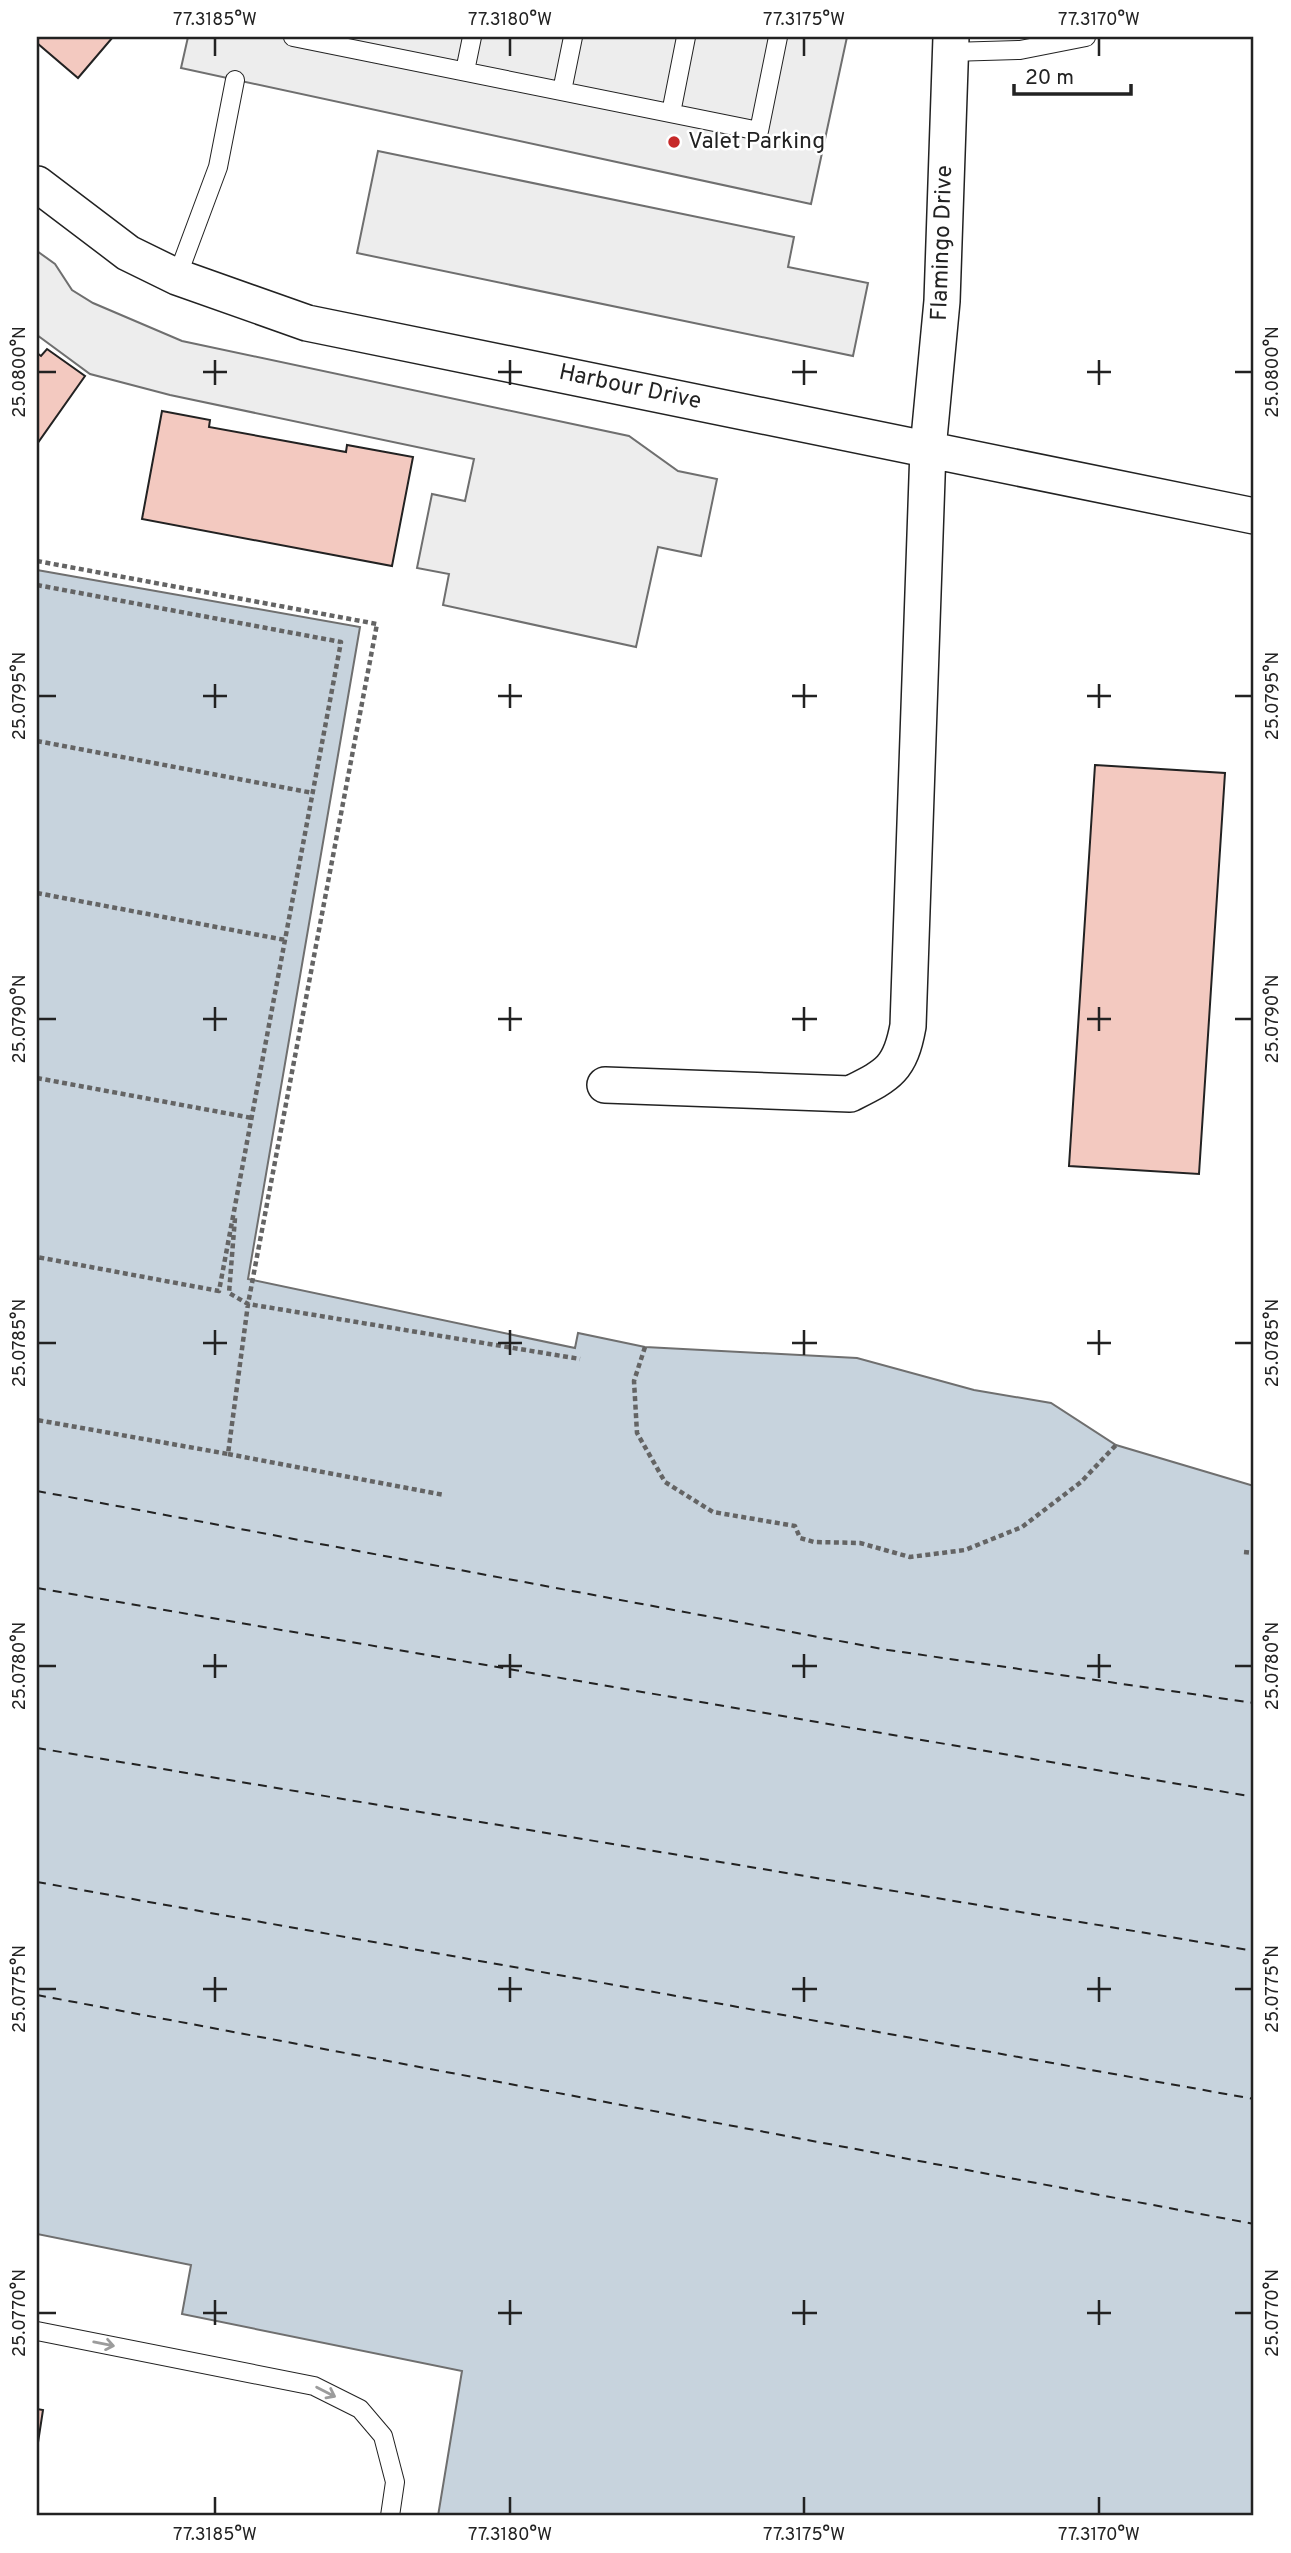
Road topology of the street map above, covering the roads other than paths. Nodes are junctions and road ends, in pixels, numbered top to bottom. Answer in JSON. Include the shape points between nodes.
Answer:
{"nodes":[{"id":1,"x":293,"y":37,"type":"edge"},
{"id":2,"x":472,"y":37,"type":"edge"},
{"id":3,"x":573,"y":37,"type":"edge"},
{"id":4,"x":686,"y":37,"type":"edge"},
{"id":5,"x":778,"y":37,"type":"edge"},
{"id":6,"x":1086,"y":37,"type":"edge"},
{"id":7,"x":362,"y":44,"type":"edge"},
{"id":8,"x":950,"y":45,"type":"edge"},
{"id":9,"x":465,"y":71,"type":"junction"},
{"id":10,"x":235,"y":79,"type":"dead end"},
{"id":11,"x":562,"y":91,"type":"junction"},
{"id":12,"x":671,"y":113,"type":"junction"},
{"id":13,"x":37,"y":184,"type":"edge"},
{"id":14,"x":177,"y":277,"type":"junction"},
{"id":15,"x":928,"y":449,"type":"junction"},
{"id":16,"x":1254,"y":516,"type":"edge"},
{"id":17,"x":605,"y":1084,"type":"dead end"},
{"id":18,"x":37,"y":2330,"type":"edge"},
{"id":19,"x":390,"y":2516,"type":"edge"}],
"edges":[{"from":1,"to":7,"type":"lane"},
{"from":2,"to":9,"type":"lane"},
{"from":3,"to":11,"type":"lane"},
{"from":4,"to":12,"type":"lane"},
{"from":5,"to":12,"type":"lane","via":[[759,131]]},
{"from":6,"to":8,"type":"lane","via":[[1020,50]]},
{"from":7,"to":9,"type":"lane"},
{"from":8,"to":15,"type":"street","name":"Flamingo Drive","via":[[942,301]]},
{"from":9,"to":11,"type":"lane"},
{"from":10,"to":14,"type":"lane","via":[[218,167]]},
{"from":11,"to":12,"type":"lane"},
{"from":13,"to":14,"type":"street","name":"Harbour Drive","via":[[128,253]]},
{"from":14,"to":15,"type":"street","name":"Harbour Drive","via":[[307,323]]},
{"from":15,"to":16,"type":"street","name":"Harbour Drive"},
{"from":15,"to":17,"type":"street","name":"Flamingo Drive","via":[[908,1026],[903,1053],[883,1077],[850,1094]]},
{"from":18,"to":19,"type":"lane","one_way":true,"via":[[314,2386],[360,2409],[383,2436],[396,2482]]}]}
